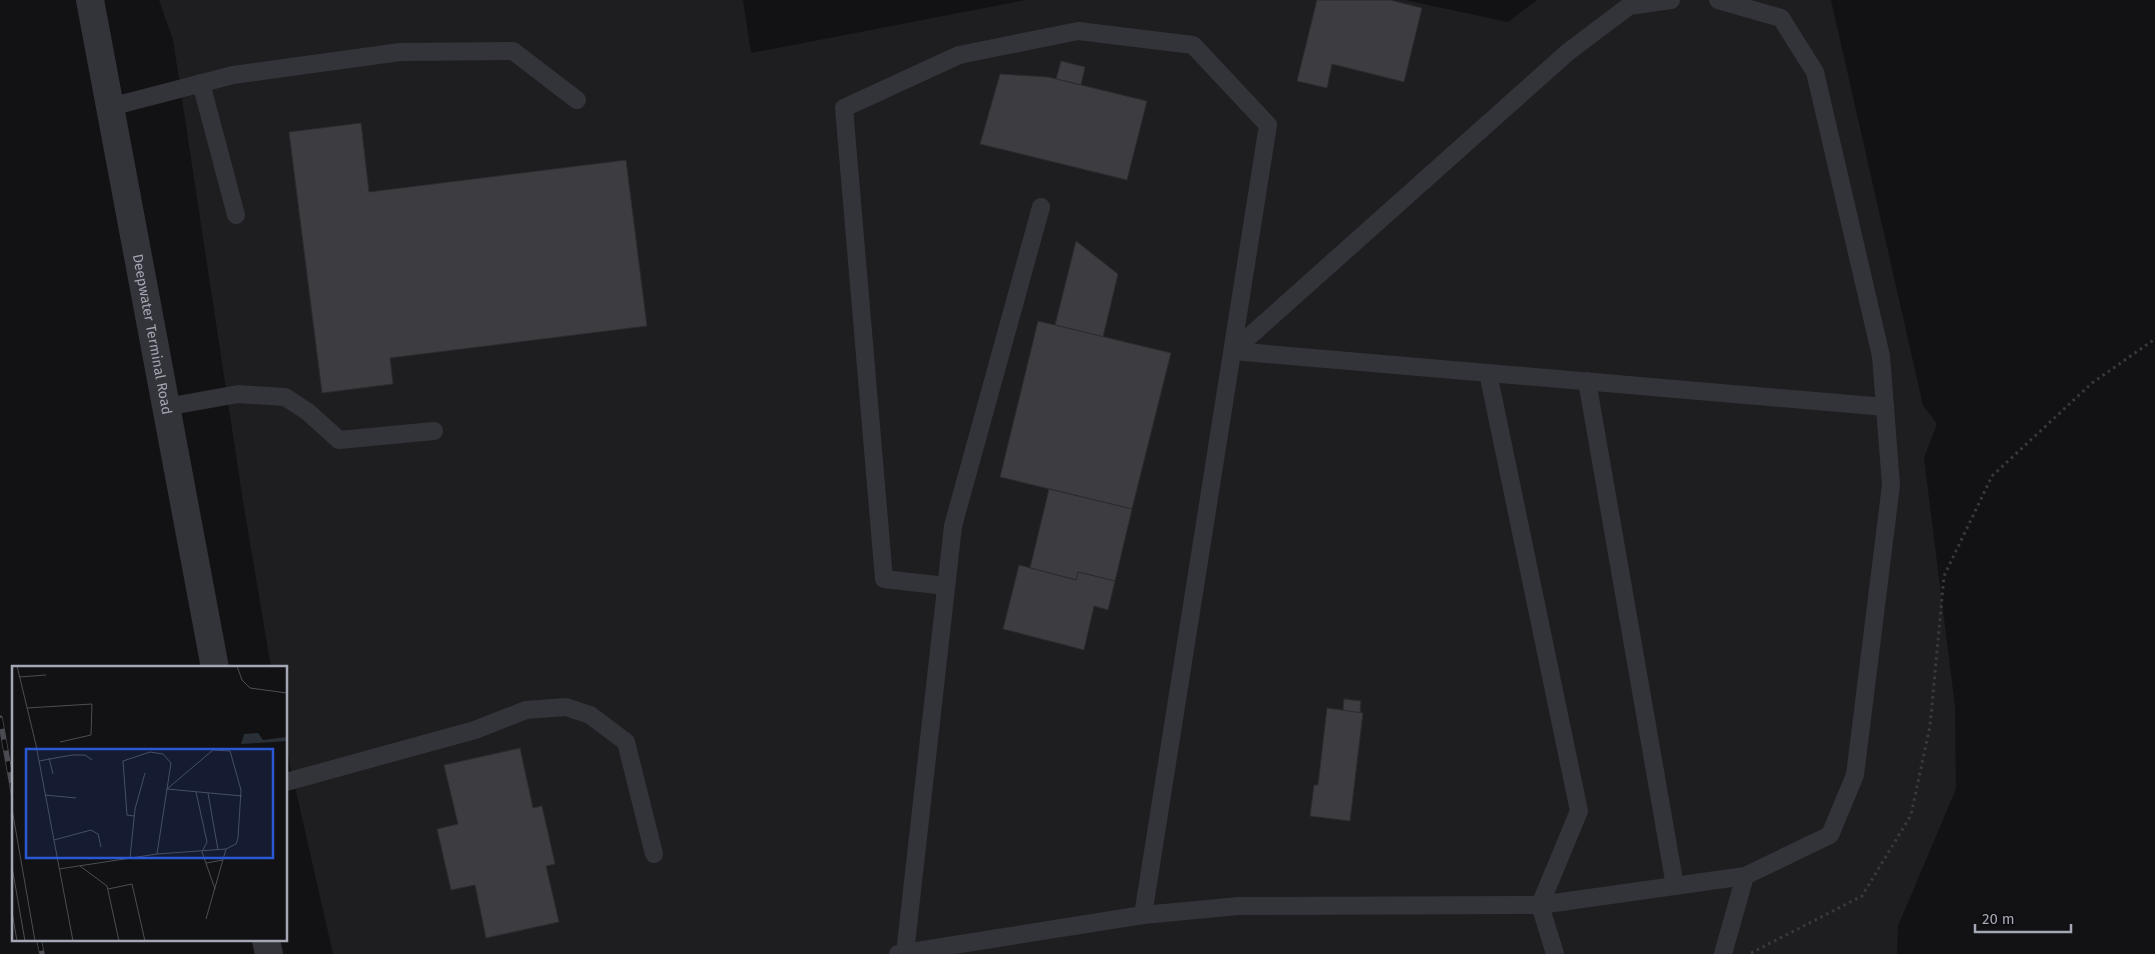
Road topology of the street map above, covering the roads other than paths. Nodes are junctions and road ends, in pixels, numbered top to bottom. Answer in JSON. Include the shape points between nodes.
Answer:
{"nodes":[{"id":1,"x":90,"y":0,"type":"edge"},
{"id":2,"x":1671,"y":0,"type":"edge"},
{"id":3,"x":1718,"y":0,"type":"edge"},
{"id":4,"x":201,"y":83,"type":"junction"},
{"id":5,"x":577,"y":100,"type":"dead end"},
{"id":6,"x":110,"y":107,"type":"junction"},
{"id":7,"x":1041,"y":207,"type":"dead end"},
{"id":8,"x":236,"y":215,"type":"dead end"},
{"id":9,"x":1233,"y":351,"type":"junction"},
{"id":10,"x":1488,"y":373,"type":"junction"},
{"id":11,"x":1587,"y":381,"type":"junction"},
{"id":12,"x":166,"y":407,"type":"junction"},
{"id":13,"x":1885,"y":407,"type":"junction"},
{"id":14,"x":434,"y":431,"type":"dead end"},
{"id":15,"x":946,"y":586,"type":"junction"},
{"id":16,"x":215,"y":666,"type":"edge"},
{"id":17,"x":288,"y":781,"type":"edge"},
{"id":18,"x":654,"y":854,"type":"dead end"},
{"id":19,"x":1745,"y":876,"type":"junction"},
{"id":20,"x":1675,"y":886,"type":"junction"},
{"id":21,"x":1540,"y":905,"type":"junction"},
{"id":22,"x":1143,"y":915,"type":"junction"},
{"id":23,"x":901,"y":953,"type":"edge"},
{"id":24,"x":1555,"y":954,"type":"edge"},
{"id":25,"x":1723,"y":954,"type":"edge"}],
"edges":[{"from":1,"to":6,"type":"street","name":"Deepwater Terminal Road"},
{"from":2,"to":9,"type":"lane","via":[[1629,6],[1568,52]]},
{"from":3,"to":13,"type":"lane","via":[[1781,18],[1815,72],[1881,356]]},
{"from":4,"to":5,"type":"lane","via":[[233,75],[400,52],[513,51]]},
{"from":4,"to":6,"type":"lane"},
{"from":4,"to":8,"type":"lane"},
{"from":6,"to":12,"type":"street","name":"Deepwater Terminal Road"},
{"from":7,"to":15,"type":"lane","via":[[953,526]]},
{"from":9,"to":10,"type":"lane"},
{"from":9,"to":15,"type":"lane","via":[[1268,125],[1193,45],[1078,30],[959,54],[844,108],[884,579]]},
{"from":9,"to":22,"type":"lane"},
{"from":10,"to":11,"type":"lane"},
{"from":10,"to":21,"type":"lane","via":[[1579,812]]},
{"from":11,"to":13,"type":"lane"},
{"from":11,"to":20,"type":"lane"},
{"from":12,"to":14,"type":"lane","via":[[238,394],[285,397],[308,412],[339,440]]},
{"from":12,"to":16,"type":"street","name":"Deepwater Terminal Road"},
{"from":13,"to":19,"type":"lane","via":[[1891,485],[1855,775],[1830,836]]},
{"from":15,"to":23,"type":"lane"},
{"from":17,"to":18,"type":"lane","via":[[475,730],[526,710],[566,707],[590,715],[626,742]]},
{"from":19,"to":20,"type":"lane"},
{"from":19,"to":25,"type":"lane"},
{"from":20,"to":21,"type":"lane"},
{"from":21,"to":22,"type":"lane","via":[[1239,906]]},
{"from":21,"to":24,"type":"lane"},
{"from":22,"to":23,"type":"lane"}]}
